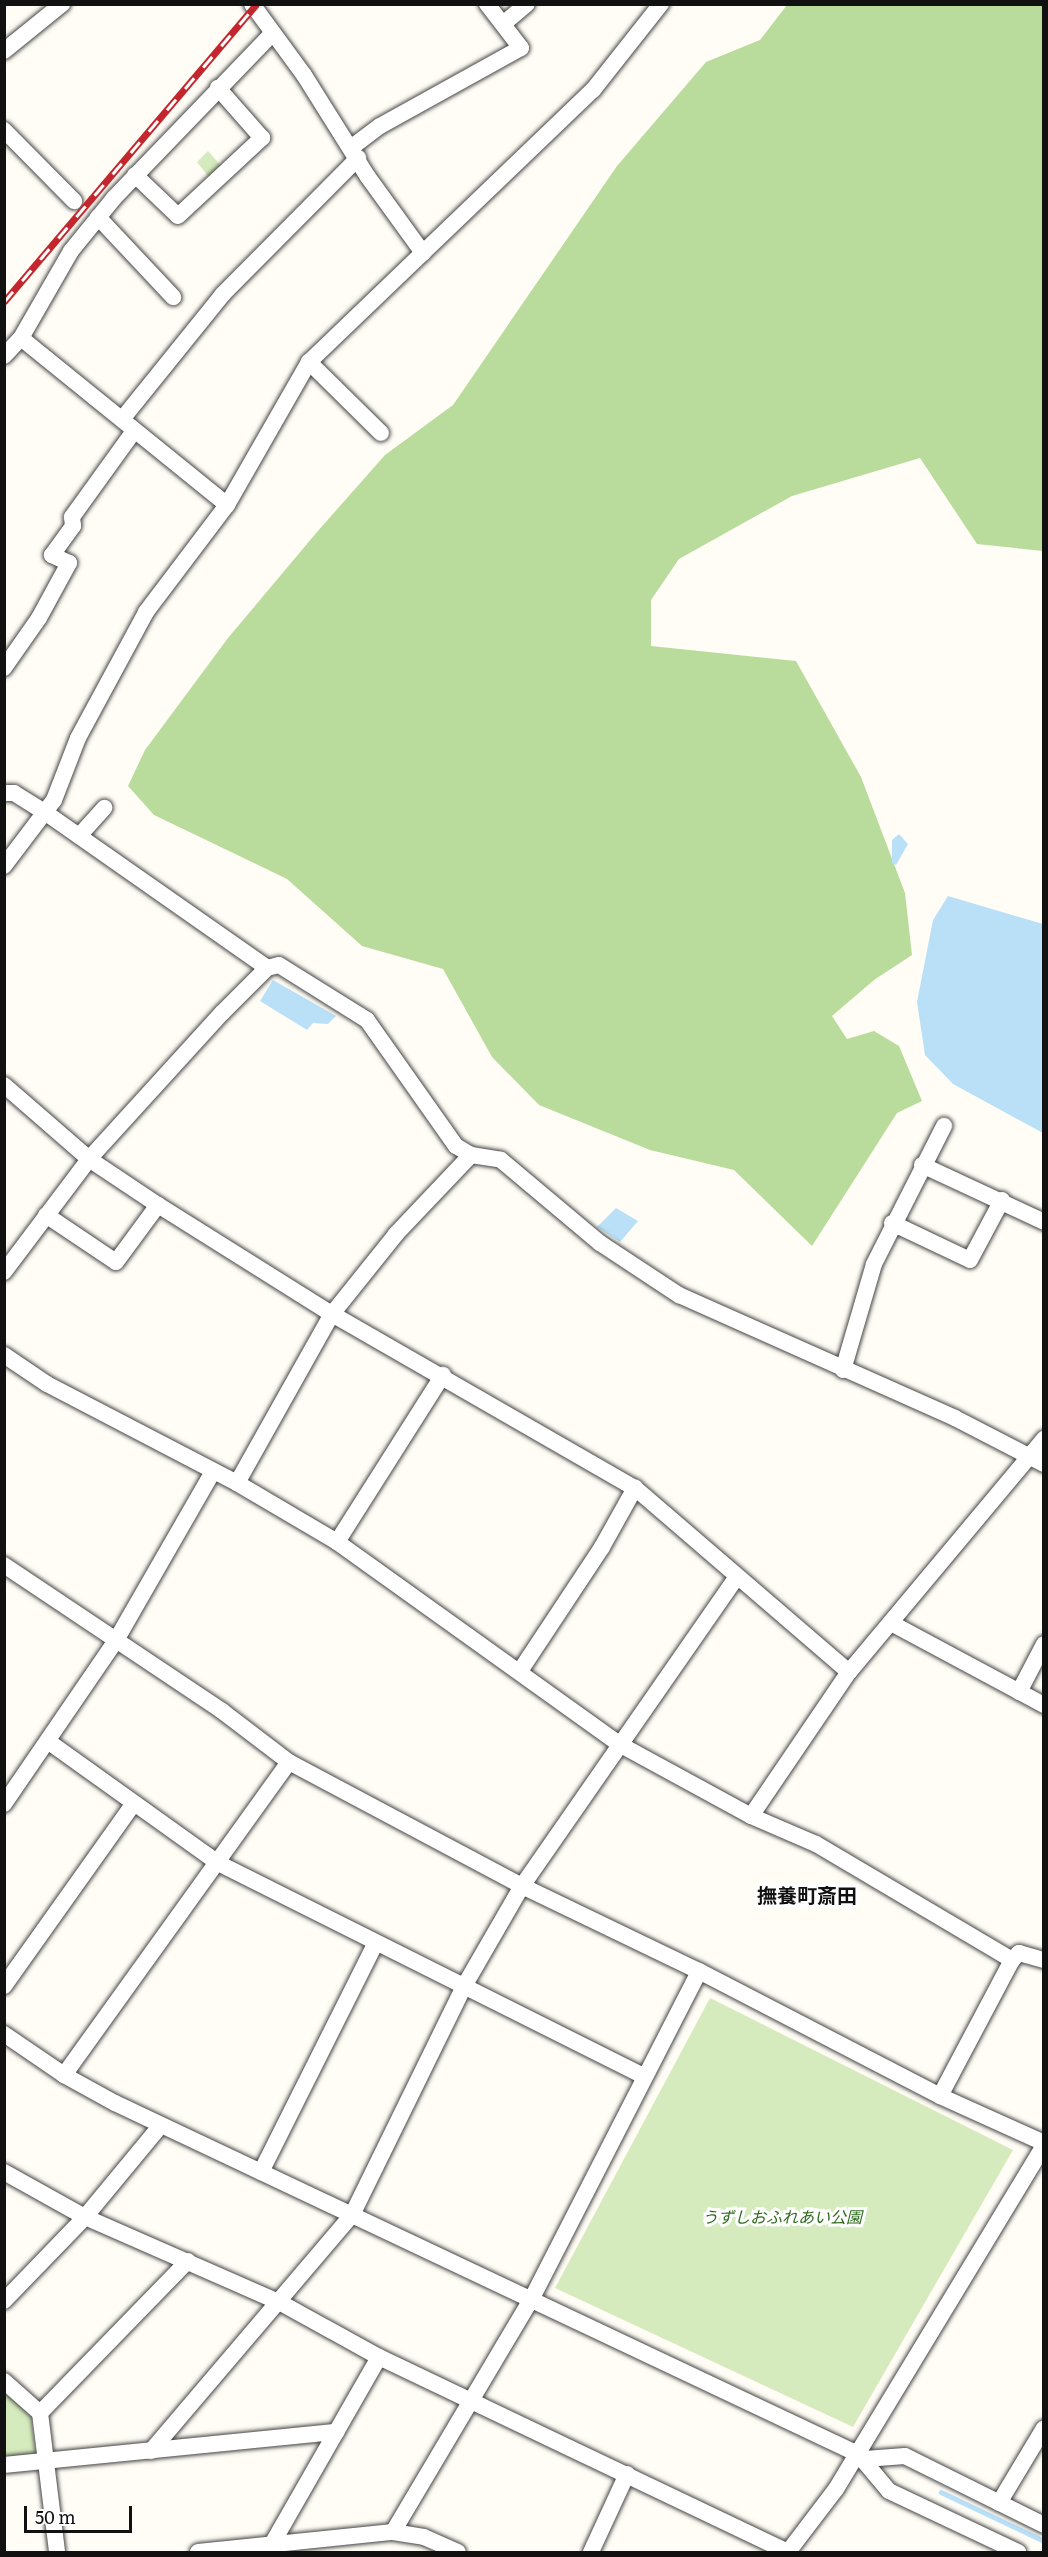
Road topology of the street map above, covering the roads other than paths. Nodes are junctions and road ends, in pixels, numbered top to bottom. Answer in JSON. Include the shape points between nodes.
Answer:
{"nodes":[{"id":1,"x":62,"y":4,"type":"edge"},
{"id":2,"x":252,"y":4,"type":"edge"},
{"id":3,"x":486,"y":4,"type":"edge"},
{"id":4,"x":527,"y":4,"type":"edge"},
{"id":5,"x":661,"y":4,"type":"edge"},
{"id":6,"x":503,"y":24,"type":"junction"},
{"id":7,"x":272,"y":35,"type":"junction"},
{"id":8,"x":4,"y":51,"type":"edge"},
{"id":9,"x":218,"y":88,"type":"junction"},
{"id":10,"x":4,"y":130,"type":"edge"},
{"id":11,"x":355,"y":152,"type":"junction"},
{"id":12,"x":135,"y":175,"type":"junction"},
{"id":13,"x":74,"y":201,"type":"dead end"},
{"id":14,"x":98,"y":217,"type":"junction"},
{"id":15,"x":423,"y":254,"type":"junction"},
{"id":16,"x":173,"y":297,"type":"dead end"},
{"id":17,"x":21,"y":338,"type":"junction"},
{"id":18,"x":4,"y":356,"type":"edge"},
{"id":19,"x":309,"y":362,"type":"junction"},
{"id":20,"x":123,"y":418,"type":"junction"},
{"id":21,"x":134,"y":431,"type":"junction"},
{"id":22,"x":381,"y":433,"type":"dead end"},
{"id":23,"x":226,"y":505,"type":"junction"},
{"id":24,"x":4,"y":668,"type":"edge"},
{"id":25,"x":4,"y":793,"type":"edge"},
{"id":26,"x":104,"y":808,"type":"dead end"},
{"id":27,"x":46,"y":813,"type":"junction"},
{"id":28,"x":79,"y":836,"type":"junction"},
{"id":29,"x":4,"y":867,"type":"edge"},
{"id":30,"x":267,"y":968,"type":"junction"},
{"id":31,"x":4,"y":1085,"type":"edge"},
{"id":32,"x":944,"y":1126,"type":"dead end"},
{"id":33,"x":471,"y":1155,"type":"junction"},
{"id":34,"x":89,"y":1159,"type":"junction"},
{"id":35,"x":922,"y":1165,"type":"junction"},
{"id":36,"x":1002,"y":1200,"type":"junction"},
{"id":37,"x":158,"y":1205,"type":"junction"},
{"id":38,"x":46,"y":1215,"type":"junction"},
{"id":39,"x":1044,"y":1222,"type":"edge"},
{"id":40,"x":892,"y":1223,"type":"junction"},
{"id":41,"x":4,"y":1272,"type":"edge"},
{"id":42,"x":332,"y":1314,"type":"junction"},
{"id":43,"x":4,"y":1354,"type":"edge"},
{"id":44,"x":843,"y":1370,"type":"junction"},
{"id":45,"x":443,"y":1375,"type":"junction"},
{"id":46,"x":1044,"y":1439,"type":"edge"},
{"id":47,"x":1036,"y":1460,"type":"edge"},
{"id":48,"x":212,"y":1473,"type":"junction"},
{"id":49,"x":237,"y":1483,"type":"junction"},
{"id":50,"x":635,"y":1488,"type":"junction"},
{"id":51,"x":337,"y":1542,"type":"junction"},
{"id":52,"x":4,"y":1566,"type":"edge"},
{"id":53,"x":737,"y":1577,"type":"junction"},
{"id":54,"x":891,"y":1623,"type":"junction"},
{"id":55,"x":115,"y":1642,"type":"junction"},
{"id":56,"x":1044,"y":1644,"type":"edge"},
{"id":57,"x":519,"y":1671,"type":"junction"},
{"id":58,"x":849,"y":1672,"type":"junction"},
{"id":59,"x":1019,"y":1692,"type":"junction"},
{"id":60,"x":1044,"y":1705,"type":"edge"},
{"id":61,"x":49,"y":1742,"type":"junction"},
{"id":62,"x":619,"y":1743,"type":"junction"},
{"id":63,"x":289,"y":1762,"type":"junction"},
{"id":64,"x":134,"y":1803,"type":"junction"},
{"id":65,"x":4,"y":1804,"type":"edge"},
{"id":66,"x":751,"y":1816,"type":"junction"},
{"id":67,"x":218,"y":1863,"type":"junction"},
{"id":68,"x":522,"y":1886,"type":"junction"},
{"id":69,"x":375,"y":1944,"type":"junction"},
{"id":70,"x":1012,"y":1960,"type":"junction"},
{"id":71,"x":1044,"y":1960,"type":"edge"},
{"id":72,"x":699,"y":1971,"type":"junction"},
{"id":73,"x":4,"y":1986,"type":"edge"},
{"id":74,"x":463,"y":1988,"type":"junction"},
{"id":75,"x":4,"y":2034,"type":"edge"},
{"id":76,"x":64,"y":2075,"type":"junction"},
{"id":77,"x":644,"y":2076,"type":"junction"},
{"id":78,"x":940,"y":2096,"type":"junction"},
{"id":79,"x":161,"y":2126,"type":"junction"},
{"id":80,"x":1044,"y":2144,"type":"edge"},
{"id":81,"x":4,"y":2172,"type":"edge"},
{"id":82,"x":261,"y":2172,"type":"junction"},
{"id":83,"x":352,"y":2215,"type":"junction"},
{"id":84,"x":85,"y":2217,"type":"junction"},
{"id":85,"x":188,"y":2261,"type":"junction"},
{"id":86,"x":531,"y":2300,"type":"junction"},
{"id":87,"x":4,"y":2301,"type":"edge"},
{"id":88,"x":281,"y":2303,"type":"junction"},
{"id":89,"x":379,"y":2357,"type":"junction"},
{"id":90,"x":4,"y":2381,"type":"edge"},
{"id":91,"x":471,"y":2401,"type":"junction"},
{"id":92,"x":40,"y":2413,"type":"junction"},
{"id":93,"x":1044,"y":2428,"type":"edge"},
{"id":94,"x":336,"y":2432,"type":"junction"},
{"id":95,"x":151,"y":2451,"type":"junction"},
{"id":96,"x":862,"y":2457,"type":"junction"},
{"id":97,"x":46,"y":2461,"type":"junction"},
{"id":98,"x":4,"y":2465,"type":"edge"},
{"id":99,"x":627,"y":2474,"type":"junction"},
{"id":100,"x":999,"y":2504,"type":"junction"},
{"id":101,"x":1044,"y":2524,"type":"edge"},
{"id":102,"x":393,"y":2532,"type":"junction"},
{"id":103,"x":272,"y":2544,"type":"junction"},
{"id":104,"x":208,"y":2552,"type":"edge"},
{"id":105,"x":57,"y":2553,"type":"edge"},
{"id":106,"x":458,"y":2553,"type":"edge"},
{"id":107,"x":591,"y":2553,"type":"edge"},
{"id":108,"x":788,"y":2553,"type":"edge"},
{"id":109,"x":1018,"y":2553,"type":"edge"}],
"edges":[{"from":1,"to":8,"type":"street"},
{"from":2,"to":7,"type":"street"},
{"from":3,"to":6,"type":"street"},
{"from":4,"to":6,"type":"street"},
{"from":5,"to":15,"type":"street","via":[[593,90]]},
{"from":6,"to":11,"type":"street","via":[[521,48],[389,121]]},
{"from":7,"to":9,"type":"street"},
{"from":7,"to":11,"type":"street"},
{"from":9,"to":12,"type":"street"},
{"from":9,"to":12,"type":"street","via":[[262,138],[178,216]]},
{"from":10,"to":13,"type":"street"},
{"from":11,"to":15,"type":"street"},
{"from":11,"to":20,"type":"street","via":[[224,294]]},
{"from":12,"to":14,"type":"street"},
{"from":14,"to":16,"type":"street"},
{"from":14,"to":17,"type":"street","via":[[71,251]]},
{"from":15,"to":19,"type":"street"},
{"from":17,"to":18,"type":"street"},
{"from":17,"to":20,"type":"street"},
{"from":19,"to":22,"type":"street"},
{"from":19,"to":23,"type":"street"},
{"from":20,"to":21,"type":"street"},
{"from":21,"to":23,"type":"street"},
{"from":21,"to":24,"type":"street","via":[[72,518],[73,526],[52,555],[69,563],[39,618]]},
{"from":23,"to":27,"type":"street","via":[[146,612],[78,738]]},
{"from":25,"to":27,"type":"street","via":[[14,793]]},
{"from":26,"to":28,"type":"street"},
{"from":27,"to":28,"type":"street"},
{"from":27,"to":29,"type":"street"},
{"from":28,"to":30,"type":"street"},
{"from":30,"to":33,"type":"street","via":[[279,965],[367,1020],[453,1143]]},
{"from":30,"to":34,"type":"street"},
{"from":31,"to":34,"type":"street"},
{"from":32,"to":35,"type":"street"},
{"from":33,"to":42,"type":"street","via":[[396,1234]]},
{"from":33,"to":44,"type":"street","via":[[501,1160],[600,1243],[679,1295]]},
{"from":34,"to":37,"type":"street"},
{"from":34,"to":38,"type":"street"},
{"from":35,"to":36,"type":"street"},
{"from":35,"to":40,"type":"street"},
{"from":36,"to":39,"type":"street"},
{"from":36,"to":40,"type":"street","via":[[970,1260]]},
{"from":37,"to":38,"type":"street","via":[[116,1262]]},
{"from":37,"to":42,"type":"street"},
{"from":38,"to":41,"type":"street"},
{"from":40,"to":44,"type":"street","via":[[874,1264]]},
{"from":42,"to":45,"type":"street"},
{"from":42,"to":49,"type":"street"},
{"from":43,"to":48,"type":"street","via":[[47,1384]]},
{"from":44,"to":47,"type":"street","via":[[955,1418]]},
{"from":45,"to":50,"type":"street"},
{"from":45,"to":51,"type":"street"},
{"from":46,"to":47,"type":"street"},
{"from":47,"to":54,"type":"street"},
{"from":48,"to":49,"type":"street"},
{"from":48,"to":55,"type":"street"},
{"from":49,"to":51,"type":"street"},
{"from":50,"to":53,"type":"street"},
{"from":50,"to":57,"type":"street","via":[[602,1547]]},
{"from":51,"to":57,"type":"street"},
{"from":52,"to":55,"type":"street"},
{"from":53,"to":58,"type":"street"},
{"from":53,"to":62,"type":"street"},
{"from":54,"to":58,"type":"street"},
{"from":54,"to":59,"type":"street"},
{"from":55,"to":61,"type":"street"},
{"from":55,"to":63,"type":"street","via":[[222,1711]]},
{"from":56,"to":59,"type":"street"},
{"from":57,"to":62,"type":"street"},
{"from":58,"to":66,"type":"street"},
{"from":59,"to":60,"type":"street"},
{"from":61,"to":64,"type":"street"},
{"from":61,"to":65,"type":"street"},
{"from":62,"to":66,"type":"street"},
{"from":62,"to":68,"type":"street"},
{"from":63,"to":67,"type":"street"},
{"from":63,"to":68,"type":"street"},
{"from":64,"to":67,"type":"street"},
{"from":64,"to":73,"type":"street"},
{"from":66,"to":70,"type":"street","via":[[816,1844]]},
{"from":67,"to":69,"type":"street"},
{"from":67,"to":76,"type":"street"},
{"from":68,"to":72,"type":"street"},
{"from":68,"to":74,"type":"street"},
{"from":69,"to":74,"type":"street"},
{"from":69,"to":82,"type":"street"},
{"from":70,"to":71,"type":"street","via":[[1019,1953]]},
{"from":70,"to":78,"type":"street"},
{"from":72,"to":77,"type":"street"},
{"from":72,"to":78,"type":"street"},
{"from":74,"to":77,"type":"street"},
{"from":74,"to":83,"type":"street"},
{"from":75,"to":76,"type":"street"},
{"from":76,"to":79,"type":"street"},
{"from":77,"to":86,"type":"street"},
{"from":78,"to":80,"type":"street"},
{"from":79,"to":82,"type":"street"},
{"from":79,"to":84,"type":"street"},
{"from":80,"to":96,"type":"street"},
{"from":81,"to":84,"type":"street"},
{"from":82,"to":83,"type":"street"},
{"from":83,"to":86,"type":"street"},
{"from":83,"to":88,"type":"street"},
{"from":84,"to":85,"type":"street"},
{"from":84,"to":87,"type":"street"},
{"from":85,"to":88,"type":"street"},
{"from":85,"to":92,"type":"street"},
{"from":86,"to":91,"type":"street"},
{"from":86,"to":96,"type":"street"},
{"from":88,"to":89,"type":"street"},
{"from":88,"to":95,"type":"street"},
{"from":89,"to":91,"type":"street"},
{"from":89,"to":94,"type":"street"},
{"from":90,"to":92,"type":"street"},
{"from":91,"to":99,"type":"street"},
{"from":91,"to":102,"type":"street"},
{"from":92,"to":97,"type":"street"},
{"from":93,"to":100,"type":"street"},
{"from":94,"to":95,"type":"street"},
{"from":94,"to":103,"type":"street"},
{"from":95,"to":97,"type":"street"},
{"from":96,"to":100,"type":"street","via":[[905,2456]]},
{"from":96,"to":108,"type":"street"},
{"from":96,"to":109,"type":"street","via":[[889,2491]]},
{"from":97,"to":98,"type":"street"},
{"from":97,"to":105,"type":"street"},
{"from":99,"to":107,"type":"street"},
{"from":99,"to":108,"type":"street"},
{"from":100,"to":101,"type":"street"},
{"from":102,"to":103,"type":"street"},
{"from":102,"to":106,"type":"street","via":[[424,2537]]},
{"from":103,"to":104,"type":"street"}]}
